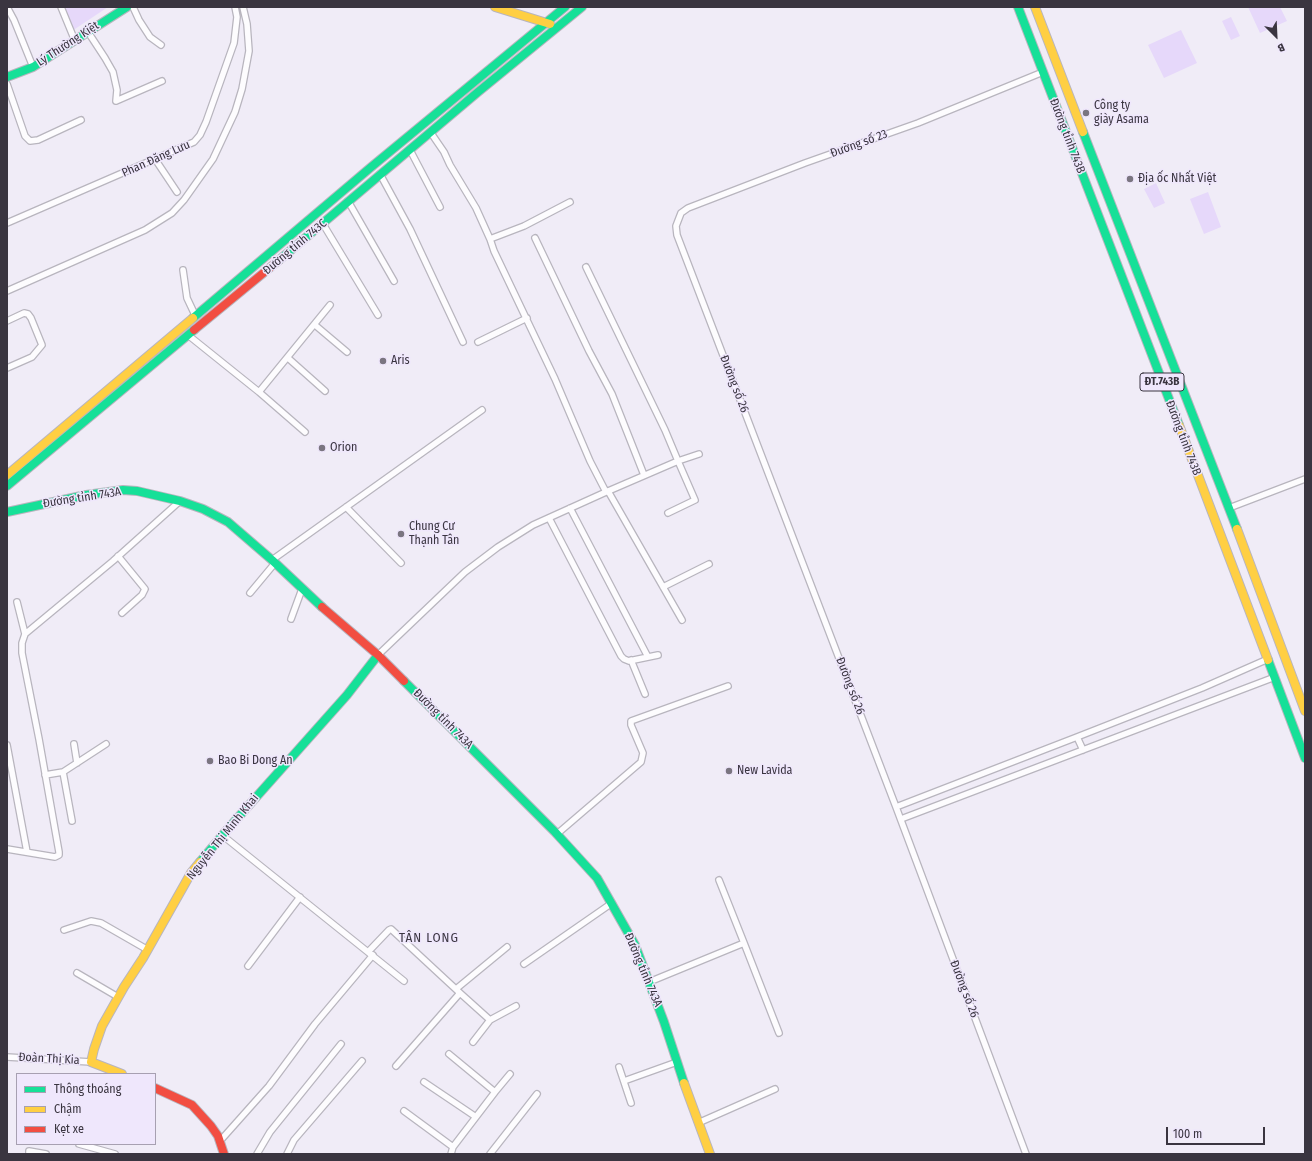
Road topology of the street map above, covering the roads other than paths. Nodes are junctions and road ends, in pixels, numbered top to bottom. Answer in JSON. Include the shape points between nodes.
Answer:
{"nodes":[{"id":1,"x":7,"y":7,"type":"edge"},
{"id":2,"x":61,"y":7,"type":"edge"},
{"id":3,"x":127,"y":7,"type":"edge"},
{"id":4,"x":133,"y":7,"type":"edge"},
{"id":5,"x":235,"y":7,"type":"edge"},
{"id":6,"x":243,"y":7,"type":"edge"},
{"id":7,"x":495,"y":7,"type":"edge"},
{"id":8,"x":565,"y":7,"type":"edge"},
{"id":9,"x":582,"y":7,"type":"edge"},
{"id":10,"x":1018,"y":7,"type":"edge"},
{"id":11,"x":1036,"y":7,"type":"edge"},
{"id":12,"x":546,"y":22,"type":"junction"},
{"id":13,"x":558,"y":26,"type":"junction"},
{"id":14,"x":88,"y":32,"type":"junction"},
{"id":15,"x":74,"y":41,"type":"junction"},
{"id":16,"x":161,"y":46,"type":"dead end"},
{"id":17,"x":33,"y":67,"type":"junction"},
{"id":18,"x":1043,"y":72,"type":"junction"},
{"id":19,"x":7,"y":77,"type":"edge"},
{"id":20,"x":162,"y":81,"type":"dead end"},
{"id":21,"x":7,"y":84,"type":"edge"},
{"id":22,"x":81,"y":120,"type":"dead end"},
{"id":23,"x":431,"y":133,"type":"junction"},
{"id":24,"x":410,"y":150,"type":"junction"},
{"id":25,"x":155,"y":159,"type":"junction"},
{"id":26,"x":380,"y":174,"type":"junction"},
{"id":27,"x":177,"y":192,"type":"dead end"},
{"id":28,"x":348,"y":201,"type":"junction"},
{"id":29,"x":570,"y":202,"type":"dead end"},
{"id":30,"x":440,"y":207,"type":"dead end"},
{"id":31,"x":678,"y":218,"type":"joint"},
{"id":32,"x":7,"y":223,"type":"edge"},
{"id":33,"x":322,"y":224,"type":"junction"},
{"id":34,"x":535,"y":238,"type":"dead end"},
{"id":35,"x":490,"y":239,"type":"junction"},
{"id":36,"x":586,"y":267,"type":"dead end"},
{"id":37,"x":183,"y":270,"type":"dead end"},
{"id":38,"x":394,"y":281,"type":"dead end"},
{"id":39,"x":7,"y":291,"type":"edge"},
{"id":40,"x":330,"y":305,"type":"dead end"},
{"id":41,"x":195,"y":315,"type":"junction"},
{"id":42,"x":378,"y":315,"type":"dead end"},
{"id":43,"x":527,"y":318,"type":"junction"},
{"id":44,"x":7,"y":321,"type":"edge"},
{"id":45,"x":315,"y":325,"type":"junction"},
{"id":46,"x":188,"y":335,"type":"junction"},
{"id":47,"x":463,"y":342,"type":"dead end"},
{"id":48,"x":478,"y":342,"type":"dead end"},
{"id":49,"x":347,"y":352,"type":"dead end"},
{"id":50,"x":288,"y":358,"type":"junction"},
{"id":51,"x":7,"y":368,"type":"edge"},
{"id":52,"x":1177,"y":377,"type":"junction"},
{"id":53,"x":1162,"y":382,"type":"junction"},
{"id":54,"x":325,"y":391,"type":"dead end"},
{"id":55,"x":259,"y":392,"type":"junction"},
{"id":56,"x":482,"y":410,"type":"dead end"},
{"id":57,"x":305,"y":432,"type":"dead end"},
{"id":58,"x":700,"y":454,"type":"dead end"},
{"id":59,"x":678,"y":461,"type":"junction"},
{"id":60,"x":7,"y":475,"type":"edge"},
{"id":61,"x":644,"y":475,"type":"junction"},
{"id":62,"x":1305,"y":479,"type":"edge"},
{"id":63,"x":7,"y":486,"type":"edge"},
{"id":64,"x":607,"y":491,"type":"junction"},
{"id":65,"x":180,"y":501,"type":"junction"},
{"id":66,"x":346,"y":507,"type":"junction"},
{"id":67,"x":570,"y":508,"type":"junction"},
{"id":68,"x":1229,"y":508,"type":"junction"},
{"id":69,"x":7,"y":512,"type":"edge"},
{"id":70,"x":668,"y":513,"type":"dead end"},
{"id":71,"x":549,"y":518,"type":"junction"},
{"id":72,"x":118,"y":556,"type":"junction"},
{"id":73,"x":273,"y":561,"type":"junction"},
{"id":74,"x":401,"y":563,"type":"dead end"},
{"id":75,"x":709,"y":564,"type":"dead end"},
{"id":76,"x":663,"y":587,"type":"junction"},
{"id":77,"x":302,"y":589,"type":"junction"},
{"id":78,"x":250,"y":592,"type":"dead end"},
{"id":79,"x":17,"y":602,"type":"dead end"},
{"id":80,"x":122,"y":613,"type":"dead end"},
{"id":81,"x":291,"y":619,"type":"dead end"},
{"id":82,"x":682,"y":620,"type":"dead end"},
{"id":83,"x":25,"y":634,"type":"junction"},
{"id":84,"x":378,"y":655,"type":"junction"},
{"id":85,"x":658,"y":655,"type":"dead end"},
{"id":86,"x":648,"y":657,"type":"junction"},
{"id":87,"x":1268,"y":659,"type":"junction"},
{"id":88,"x":631,"y":660,"type":"junction"},
{"id":89,"x":1275,"y":676,"type":"junction"},
{"id":90,"x":728,"y":686,"type":"dead end"},
{"id":91,"x":645,"y":694,"type":"dead end"},
{"id":92,"x":1305,"y":710,"type":"edge"},
{"id":93,"x":1077,"y":737,"type":"junction"},
{"id":94,"x":74,"y":744,"type":"dead end"},
{"id":95,"x":106,"y":744,"type":"dead end"},
{"id":96,"x":7,"y":745,"type":"edge"},
{"id":97,"x":1083,"y":750,"type":"junction"},
{"id":98,"x":1305,"y":758,"type":"edge"},
{"id":99,"x":77,"y":763,"type":"junction"},
{"id":100,"x":63,"y":772,"type":"junction"},
{"id":101,"x":45,"y":776,"type":"junction"},
{"id":102,"x":896,"y":807,"type":"junction"},
{"id":103,"x":901,"y":819,"type":"junction"},
{"id":104,"x":72,"y":821,"type":"dead end"},
{"id":105,"x":557,"y":834,"type":"junction"},
{"id":106,"x":222,"y":835,"type":"junction"},
{"id":107,"x":7,"y":849,"type":"edge"},
{"id":108,"x":26,"y":852,"type":"junction"},
{"id":109,"x":719,"y":880,"type":"dead end"},
{"id":110,"x":300,"y":897,"type":"junction"},
{"id":111,"x":612,"y":903,"type":"junction"},
{"id":112,"x":64,"y":930,"type":"dead end"},
{"id":113,"x":744,"y":942,"type":"junction"},
{"id":114,"x":507,"y":947,"type":"dead end"},
{"id":115,"x":148,"y":950,"type":"junction"},
{"id":116,"x":370,"y":954,"type":"junction"},
{"id":117,"x":524,"y":964,"type":"dead end"},
{"id":118,"x":248,"y":966,"type":"dead end"},
{"id":119,"x":77,"y":974,"type":"dead end"},
{"id":120,"x":404,"y":981,"type":"dead end"},
{"id":121,"x":649,"y":982,"type":"junction"},
{"id":122,"x":458,"y":991,"type":"junction"},
{"id":123,"x":118,"y":997,"type":"junction"},
{"id":124,"x":516,"y":1006,"type":"dead end"},
{"id":125,"x":490,"y":1020,"type":"junction"},
{"id":126,"x":779,"y":1033,"type":"dead end"},
{"id":127,"x":473,"y":1042,"type":"dead end"},
{"id":128,"x":342,"y":1044,"type":"dead end"},
{"id":129,"x":449,"y":1054,"type":"dead end"},
{"id":130,"x":7,"y":1057,"type":"edge"},
{"id":131,"x":362,"y":1061,"type":"dead end"},
{"id":132,"x":91,"y":1062,"type":"junction"},
{"id":133,"x":677,"y":1062,"type":"junction"},
{"id":134,"x":396,"y":1066,"type":"dead end"},
{"id":135,"x":619,"y":1067,"type":"dead end"},
{"id":136,"x":117,"y":1073,"type":"edge"},
{"id":137,"x":510,"y":1074,"type":"dead end"},
{"id":138,"x":624,"y":1081,"type":"junction"},
{"id":139,"x":424,"y":1082,"type":"dead end"},
{"id":140,"x":156,"y":1088,"type":"edge"},
{"id":141,"x":775,"y":1088,"type":"dead end"},
{"id":142,"x":495,"y":1092,"type":"junction"},
{"id":143,"x":537,"y":1094,"type":"dead end"},
{"id":144,"x":631,"y":1103,"type":"dead end"},
{"id":145,"x":404,"y":1111,"type":"dead end"},
{"id":146,"x":476,"y":1117,"type":"junction"},
{"id":147,"x":698,"y":1123,"type":"junction"},
{"id":148,"x":220,"y":1141,"type":"junction"},
{"id":149,"x":87,"y":1145,"type":"edge"},
{"id":150,"x":103,"y":1147,"type":"edge"},
{"id":151,"x":453,"y":1147,"type":"junction"},
{"id":152,"x":29,"y":1152,"type":"edge"},
{"id":153,"x":46,"y":1154,"type":"edge"},
{"id":154,"x":115,"y":1154,"type":"edge"},
{"id":155,"x":224,"y":1154,"type":"edge"},
{"id":156,"x":257,"y":1154,"type":"edge"},
{"id":157,"x":287,"y":1154,"type":"edge"},
{"id":158,"x":451,"y":1154,"type":"edge"},
{"id":159,"x":490,"y":1154,"type":"edge"},
{"id":160,"x":710,"y":1154,"type":"edge"},
{"id":161,"x":1026,"y":1154,"type":"edge"}],
"edges":[{"from":1,"to":17,"type":"street"},
{"from":2,"to":15,"type":"street"},
{"from":3,"to":14,"type":"main road","name":"Lý Thường Kiệt"},
{"from":4,"to":16,"type":"street","via":[[150,37]]},
{"from":5,"to":25,"type":"street","name":"Phan Đăng Lưu","via":[[237,17],[234,43],[200,135],[194,142]]},
{"from":6,"to":39,"type":"street","via":[[249,51],[235,112],[212,159],[184,200],[172,213],[145,230]]},
{"from":7,"to":12,"type":"main road"},
{"from":8,"to":12,"type":"main road","name":"Đường tỉnh 743C"},
{"from":9,"to":13,"type":"main road","name":"Đường tỉnh 743C"},
{"from":10,"to":18,"type":"main road","name":"Đường tỉnh 743B","number":"ĐT.743B"},
{"from":11,"to":52,"type":"main road","name":"Đường tỉnh 743B","number":"ĐT.743B"},
{"from":12,"to":13,"type":"main road"},
{"from":12,"to":41,"type":"main road","name":"Đường tỉnh 743C"},
{"from":13,"to":23,"type":"main road","name":"Đường tỉnh 743C"},
{"from":14,"to":15,"type":"main road","name":"Lý Thường Kiệt"},
{"from":14,"to":20,"type":"street","via":[[112,72],[117,90],[116,101]]},
{"from":15,"to":17,"type":"main road","name":"Lý Thường Kiệt"},
{"from":17,"to":19,"type":"main road","name":"Lý Thường Kiệt"},
{"from":18,"to":31,"type":"street","name":"Đường số 23","via":[[918,123],[688,208]]},
{"from":18,"to":53,"type":"main road","name":"Đường tỉnh 743B","number":"ĐT.743B"},
{"from":21,"to":22,"type":"street","via":[[25,136],[30,141],[38,140]]},
{"from":23,"to":24,"type":"main road","name":"Đường tỉnh 743C"},
{"from":23,"to":35,"type":"street","via":[[476,208]]},
{"from":24,"to":26,"type":"main road","name":"Đường tỉnh 743C"},
{"from":24,"to":30,"type":"street"},
{"from":25,"to":27,"type":"street"},
{"from":25,"to":32,"type":"street","name":"Phan Đăng Lưu"},
{"from":26,"to":28,"type":"main road","name":"Đường tỉnh 743C"},
{"from":26,"to":47,"type":"street","via":[[410,229]]},
{"from":28,"to":33,"type":"main road","name":"Đường tỉnh 743C"},
{"from":28,"to":38,"type":"street"},
{"from":29,"to":35,"type":"street","via":[[524,226]]},
{"from":31,"to":102,"type":"street","name":"Đường số 26","via":[[676,235]]},
{"from":33,"to":42,"type":"street"},
{"from":33,"to":46,"type":"main road","name":"Đường tỉnh 743C"},
{"from":34,"to":61,"type":"street","via":[[612,394]]},
{"from":35,"to":43,"type":"street"},
{"from":36,"to":59,"type":"street"},
{"from":37,"to":41,"type":"street","via":[[187,298]]},
{"from":40,"to":45,"type":"street"},
{"from":41,"to":60,"type":"main road","name":"Đường tỉnh 743C"},
{"from":43,"to":48,"type":"street"},
{"from":43,"to":64,"type":"street","via":[[590,461]]},
{"from":44,"to":51,"type":"street","via":[[24,313],[28,314],[42,345],[32,357]]},
{"from":45,"to":49,"type":"street"},
{"from":45,"to":50,"type":"street"},
{"from":46,"to":55,"type":"street"},
{"from":46,"to":63,"type":"main road","name":"Đường tỉnh 743C"},
{"from":50,"to":54,"type":"street"},
{"from":50,"to":55,"type":"street"},
{"from":52,"to":53,"type":"main road"},
{"from":52,"to":68,"type":"main road","name":"Đường tỉnh 743B","number":"ĐT.743B"},
{"from":53,"to":87,"type":"main road","name":"Đường tỉnh 743B","number":"ĐT.743B"},
{"from":55,"to":57,"type":"street"},
{"from":56,"to":66,"type":"street"},
{"from":58,"to":59,"type":"street"},
{"from":59,"to":61,"type":"street"},
{"from":59,"to":70,"type":"street","via":[[695,500]]},
{"from":61,"to":64,"type":"street"},
{"from":62,"to":68,"type":"street"},
{"from":64,"to":67,"type":"street"},
{"from":64,"to":76,"type":"street"},
{"from":65,"to":69,"type":"main road","name":"Đường tỉnh 743A","via":[[123,490]]},
{"from":65,"to":72,"type":"street"},
{"from":65,"to":73,"type":"main road","name":"Đường tỉnh 743A","via":[[228,522]]},
{"from":66,"to":73,"type":"street"},
{"from":66,"to":74,"type":"street"},
{"from":67,"to":71,"type":"street"},
{"from":67,"to":86,"type":"street"},
{"from":68,"to":92,"type":"main road","name":"Đường tỉnh 743B","number":"ĐT.743B"},
{"from":71,"to":84,"type":"street","via":[[498,547],[465,572]]},
{"from":71,"to":88,"type":"street","via":[[621,656]]},
{"from":72,"to":80,"type":"street","via":[[145,588],[142,595]]},
{"from":72,"to":83,"type":"street"},
{"from":73,"to":77,"type":"main road","name":"Đường tỉnh 743A"},
{"from":73,"to":78,"type":"street"},
{"from":75,"to":76,"type":"street"},
{"from":76,"to":82,"type":"street"},
{"from":77,"to":81,"type":"street"},
{"from":77,"to":84,"type":"main road","name":"Đường tỉnh 743A"},
{"from":79,"to":83,"type":"street"},
{"from":83,"to":101,"type":"street","via":[[22,653]]},
{"from":84,"to":105,"type":"main road","name":"Đường tỉnh 743A"},
{"from":84,"to":106,"type":"main road","name":"Nguyễn Thị Minh Khai","via":[[347,695]]},
{"from":85,"to":86,"type":"street"},
{"from":86,"to":88,"type":"street"},
{"from":87,"to":89,"type":"main road","name":"Đường tỉnh 743B","number":"ĐT.743B"},
{"from":87,"to":93,"type":"street"},
{"from":88,"to":91,"type":"street"},
{"from":89,"to":97,"type":"street"},
{"from":89,"to":98,"type":"main road","name":"Đường tỉnh 743B","number":"ĐT.743B"},
{"from":90,"to":105,"type":"street","via":[[631,721],[643,753],[641,762]]},
{"from":93,"to":97,"type":"street"},
{"from":93,"to":102,"type":"street"},
{"from":94,"to":99,"type":"street"},
{"from":95,"to":99,"type":"street"},
{"from":96,"to":108,"type":"street"},
{"from":97,"to":103,"type":"street"},
{"from":99,"to":100,"type":"street"},
{"from":100,"to":101,"type":"street"},
{"from":100,"to":104,"type":"street"},
{"from":101,"to":108,"type":"street","via":[[59,855],[55,857]]},
{"from":102,"to":103,"type":"street","name":"Đường số 26"},
{"from":103,"to":161,"type":"street","name":"Đường số 26"},
{"from":105,"to":111,"type":"main road","name":"Đường tỉnh 743A","via":[[597,878]]},
{"from":106,"to":110,"type":"street"},
{"from":106,"to":115,"type":"main road","name":"Nguyễn Thị Minh Khai","via":[[191,873]]},
{"from":107,"to":108,"type":"street"},
{"from":109,"to":113,"type":"street"},
{"from":110,"to":116,"type":"street"},
{"from":110,"to":118,"type":"street"},
{"from":111,"to":117,"type":"street"},
{"from":111,"to":121,"type":"main road","name":"Đường tỉnh 743A","via":[[635,945]]},
{"from":112,"to":115,"type":"street","via":[[91,921],[101,923]]},
{"from":113,"to":121,"type":"street"},
{"from":113,"to":126,"type":"street"},
{"from":114,"to":122,"type":"street"},
{"from":115,"to":123,"type":"main road","name":"Nguyễn Thị Minh Khai"},
{"from":116,"to":120,"type":"street"},
{"from":116,"to":122,"type":"street","via":[[391,929]]},
{"from":116,"to":148,"type":"street","via":[[269,1086]]},
{"from":119,"to":123,"type":"street"},
{"from":121,"to":133,"type":"main road","name":"Đường tỉnh 743A"},
{"from":122,"to":125,"type":"street"},
{"from":122,"to":134,"type":"street"},
{"from":123,"to":132,"type":"main road","name":"Nguyễn Thị Minh Khai","via":[[102,1026]]},
{"from":124,"to":125,"type":"street"},
{"from":125,"to":127,"type":"street"},
{"from":128,"to":156,"type":"street","via":[[270,1132]]},
{"from":129,"to":142,"type":"street"},
{"from":130,"to":132,"type":"street","name":"Đoàn Thị Kia"},
{"from":131,"to":157,"type":"street","via":[[294,1140]]},
{"from":132,"to":136,"type":"main road"},
{"from":133,"to":138,"type":"street"},
{"from":133,"to":147,"type":"main road","name":"Đường tỉnh 743A"},
{"from":135,"to":138,"type":"street"},
{"from":137,"to":142,"type":"street"},
{"from":138,"to":144,"type":"street"},
{"from":139,"to":146,"type":"street"},
{"from":140,"to":148,"type":"main road","via":[[192,1105],[211,1126]]},
{"from":141,"to":147,"type":"street"},
{"from":142,"to":146,"type":"street"},
{"from":143,"to":159,"type":"street"},
{"from":145,"to":151,"type":"street"},
{"from":146,"to":151,"type":"street"},
{"from":147,"to":160,"type":"main road","name":"Đường tỉnh 743A"},
{"from":148,"to":155,"type":"main road"},
{"from":149,"to":150,"type":"street"},
{"from":150,"to":154,"type":"street"},
{"from":151,"to":158,"type":"street"},
{"from":152,"to":153,"type":"street"}]}
